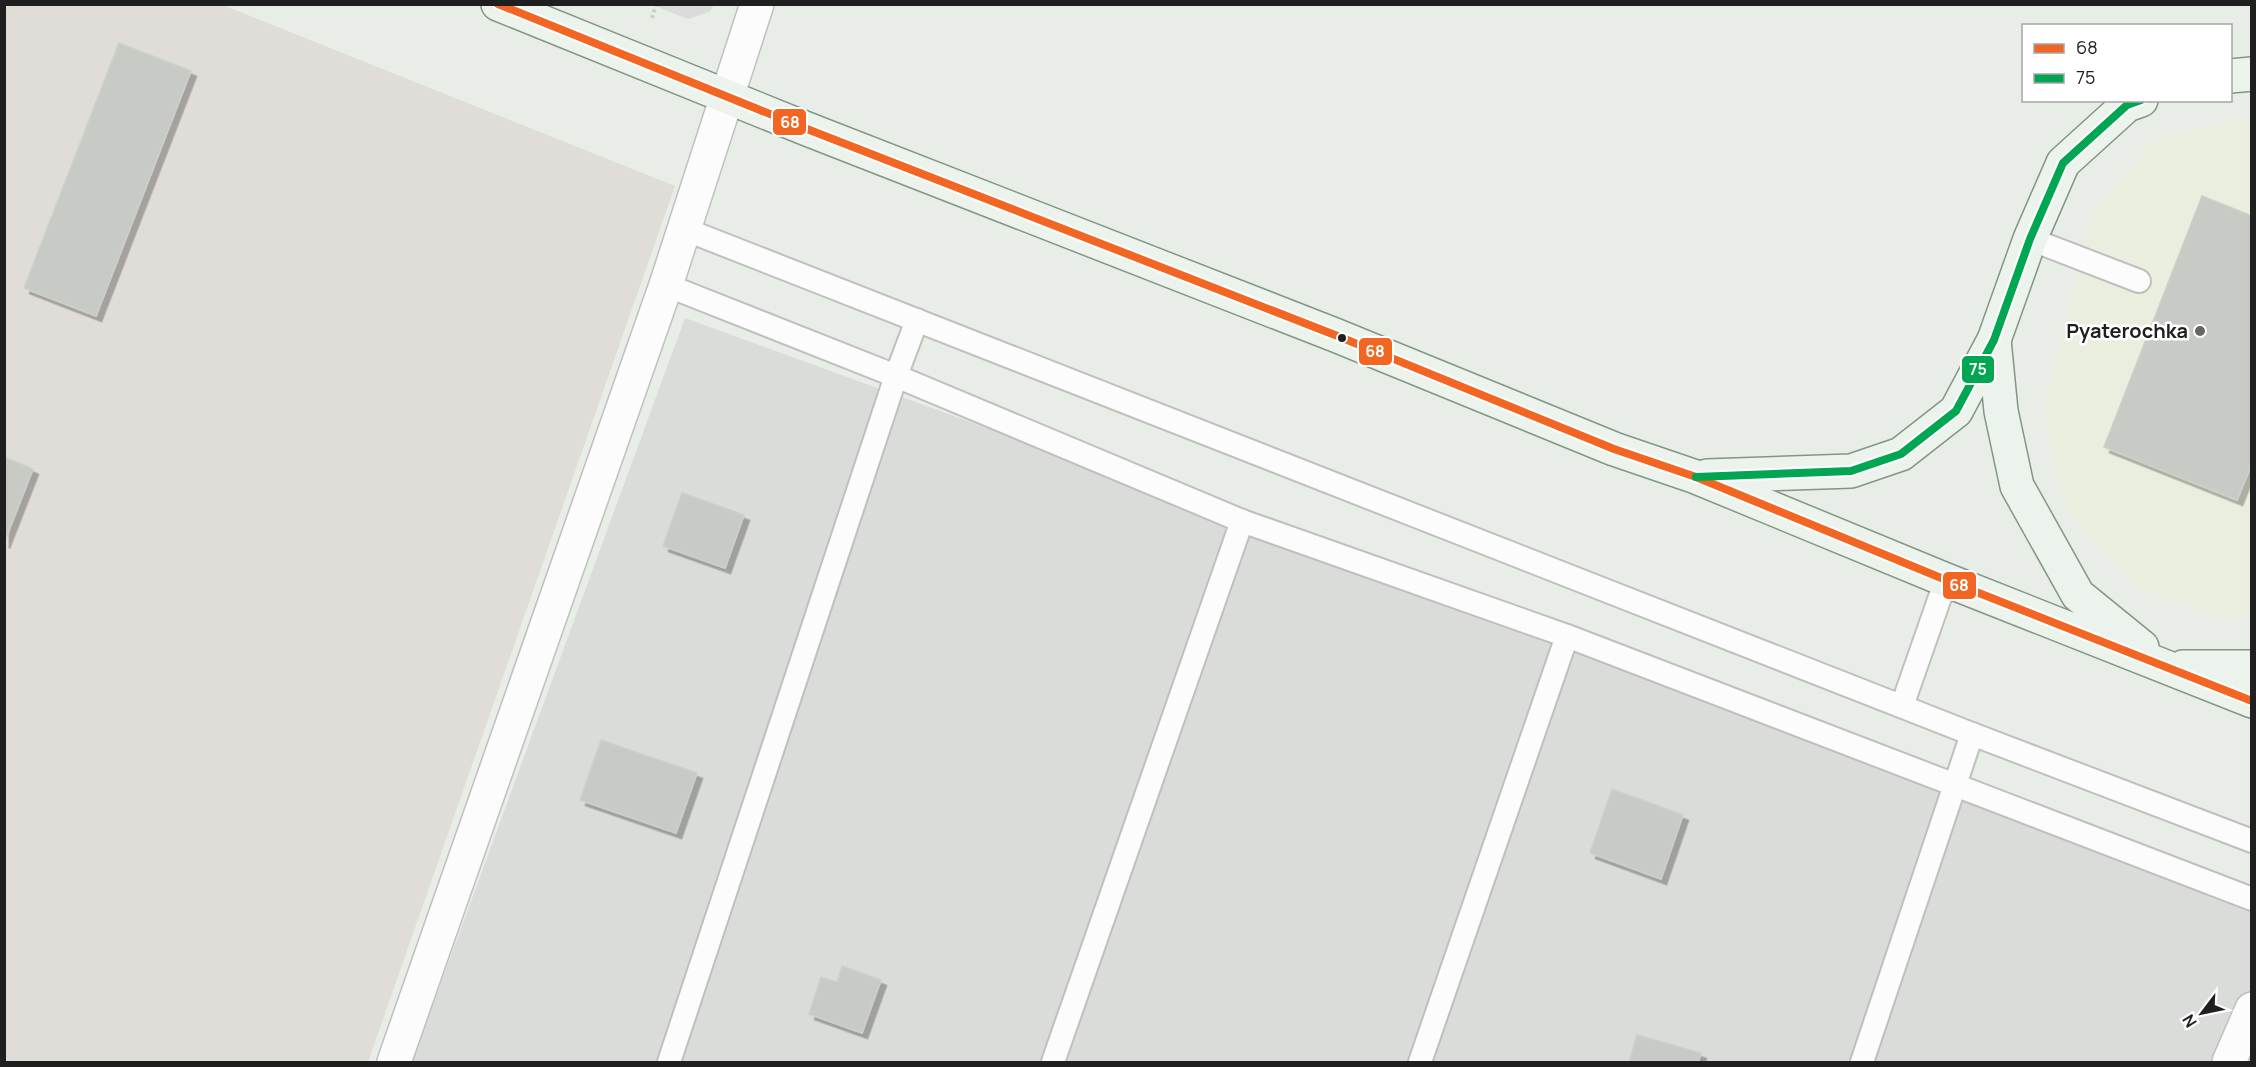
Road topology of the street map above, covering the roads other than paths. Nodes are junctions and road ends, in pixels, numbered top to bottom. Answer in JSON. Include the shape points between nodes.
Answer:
{"nodes":[{"id":1,"x":498,"y":4,"type":"edge"},
{"id":2,"x":757,"y":4,"type":"edge"},
{"id":3,"x":2252,"y":74,"type":"edge"},
{"id":4,"x":2232,"y":76,"type":"edge"},
{"id":5,"x":727,"y":97,"type":"junction"},
{"id":6,"x":2135,"y":102,"type":"edge"},
{"id":7,"x":684,"y":229,"type":"junction"},
{"id":8,"x":2030,"y":239,"type":"junction"},
{"id":9,"x":2139,"y":281,"type":"dead end"},
{"id":10,"x":666,"y":285,"type":"junction"},
{"id":11,"x":917,"y":320,"type":"junction"},
{"id":12,"x":1994,"y":340,"type":"junction"},
{"id":13,"x":896,"y":376,"type":"junction"},
{"id":14,"x":1696,"y":477,"type":"junction"},
{"id":15,"x":1242,"y":521,"type":"junction"},
{"id":16,"x":1946,"y":580,"type":"junction"},
{"id":17,"x":1567,"y":636,"type":"junction"},
{"id":18,"x":2166,"y":667,"type":"junction"},
{"id":19,"x":2252,"y":667,"type":"edge"},
{"id":20,"x":2252,"y":701,"type":"edge"},
{"id":21,"x":1902,"y":706,"type":"junction"},
{"id":22,"x":1972,"y":734,"type":"junction"},
{"id":23,"x":1954,"y":786,"type":"junction"},
{"id":24,"x":2252,"y":841,"type":"edge"},
{"id":25,"x":2252,"y":899,"type":"edge"},
{"id":26,"x":2252,"y":1009,"type":"edge"},
{"id":27,"x":394,"y":1062,"type":"edge"},
{"id":28,"x":669,"y":1062,"type":"edge"},
{"id":29,"x":1053,"y":1062,"type":"edge"},
{"id":30,"x":1420,"y":1062,"type":"edge"},
{"id":31,"x":1862,"y":1062,"type":"edge"},
{"id":32,"x":2229,"y":1062,"type":"edge"}],
"edges":[{"from":1,"to":5,"type":"main road"},
{"from":2,"to":5,"type":"street"},
{"from":3,"to":4,"type":"main road"},
{"from":5,"to":7,"type":"street"},
{"from":5,"to":14,"type":"main road","via":[[1335,335],[1614,449]]},
{"from":6,"to":8,"type":"main road","via":[[2127,105],[2063,164]]},
{"from":7,"to":10,"type":"street"},
{"from":7,"to":11,"type":"lane"},
{"from":8,"to":9,"type":"lane"},
{"from":8,"to":12,"type":"main road"},
{"from":10,"to":13,"type":"lane"},
{"from":10,"to":27,"type":"street"},
{"from":11,"to":13,"type":"lane"},
{"from":11,"to":21,"type":"lane"},
{"from":12,"to":14,"type":"main road","via":[[1956,411],[1901,454],[1851,471]]},
{"from":12,"to":18,"type":"main road","via":[[2001,411],[2017,486],[2078,595]]},
{"from":13,"to":15,"type":"lane"},
{"from":13,"to":28,"type":"lane"},
{"from":14,"to":16,"type":"main road"},
{"from":15,"to":17,"type":"lane"},
{"from":15,"to":29,"type":"lane"},
{"from":16,"to":18,"type":"main road"},
{"from":16,"to":21,"type":"lane"},
{"from":17,"to":23,"type":"lane"},
{"from":17,"to":30,"type":"lane"},
{"from":18,"to":19,"type":"main road"},
{"from":18,"to":20,"type":"main road"},
{"from":21,"to":22,"type":"lane"},
{"from":22,"to":23,"type":"lane"},
{"from":22,"to":24,"type":"lane"},
{"from":23,"to":25,"type":"lane"},
{"from":23,"to":31,"type":"lane"},
{"from":26,"to":32,"type":"street"}]}
